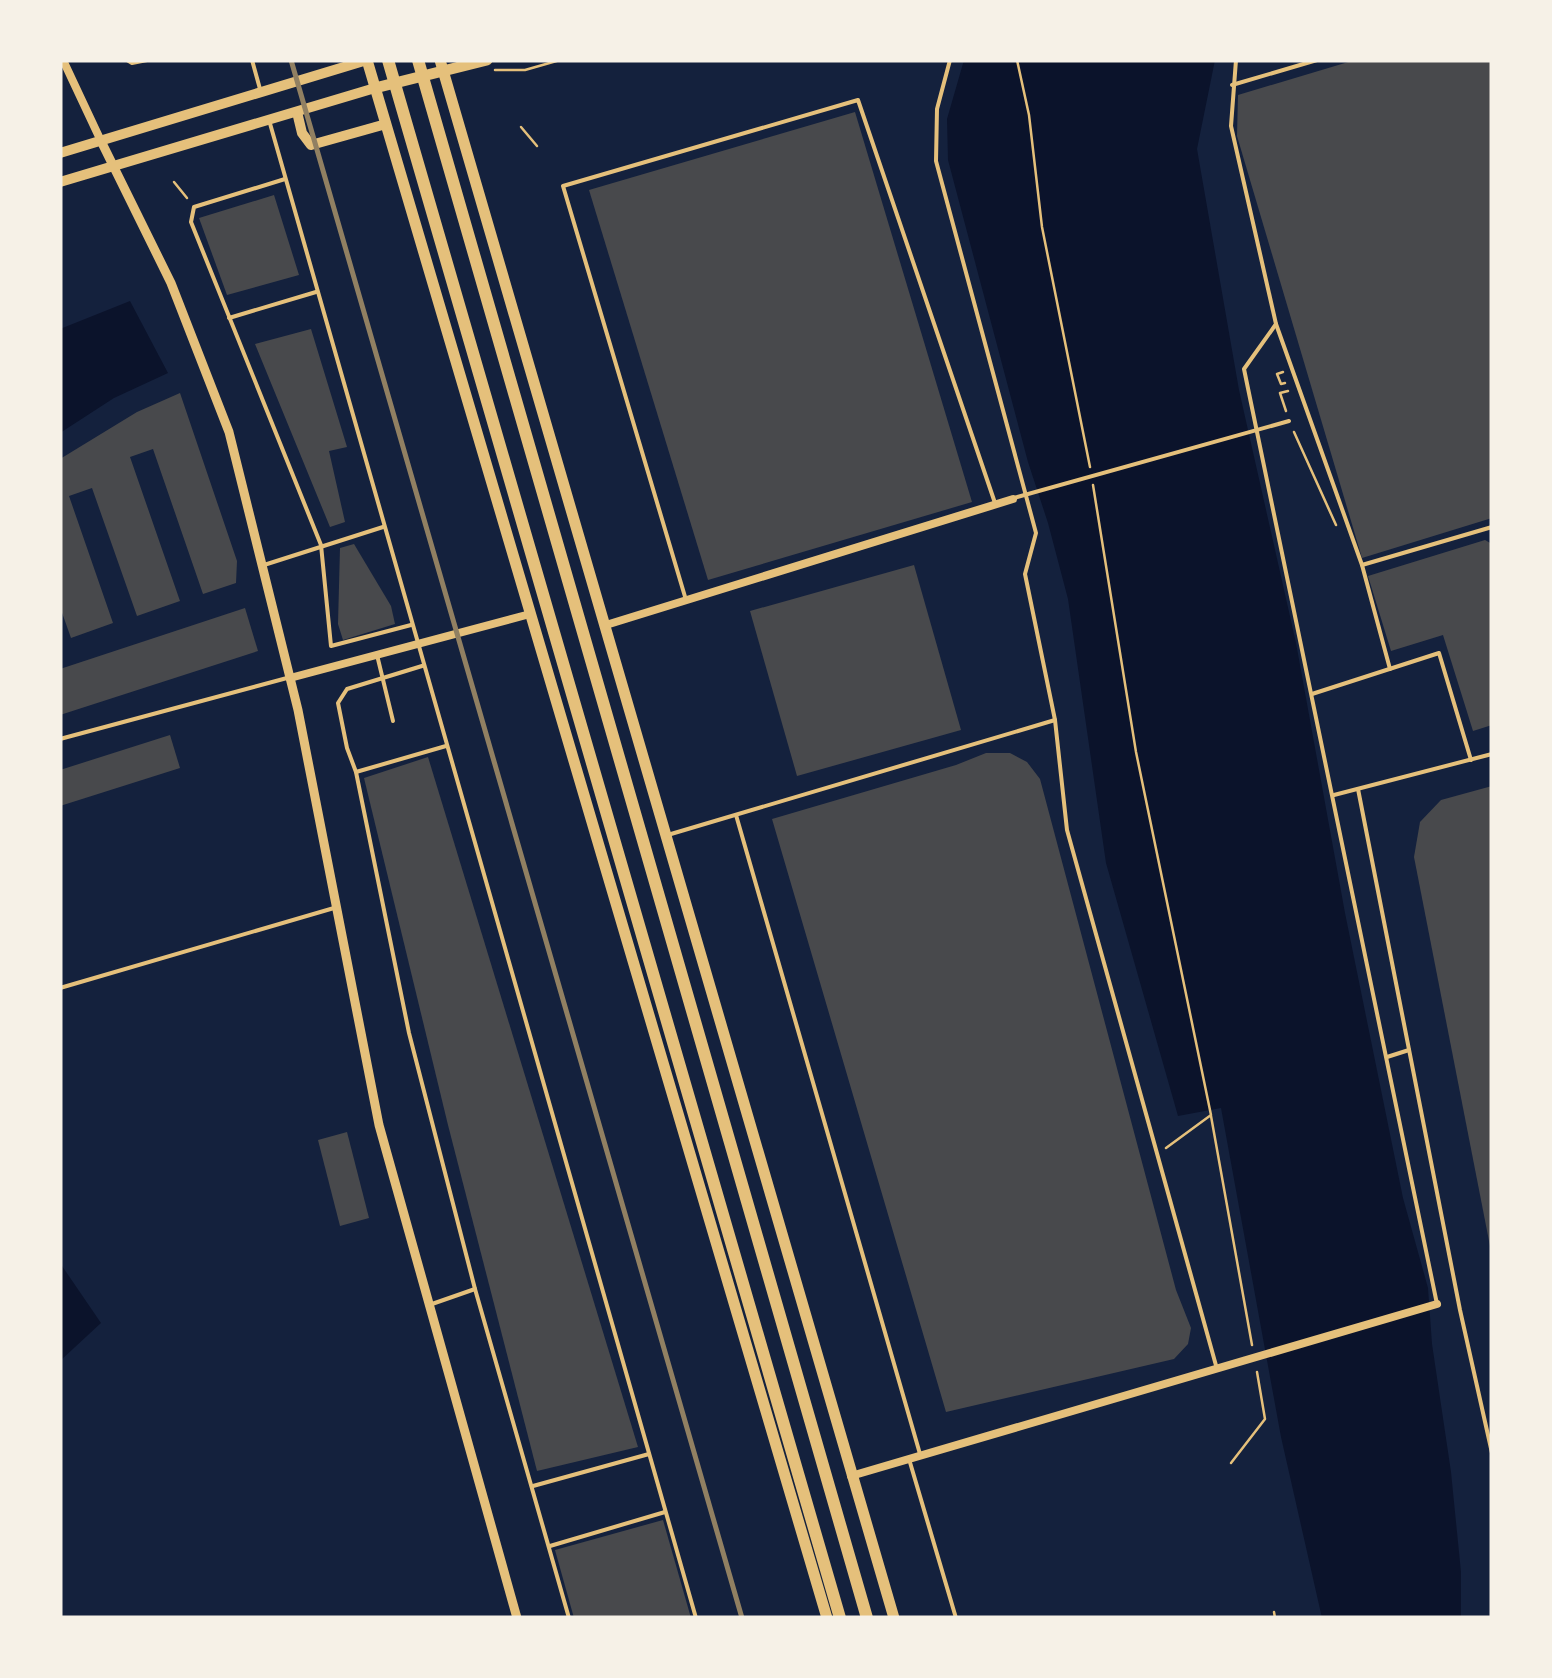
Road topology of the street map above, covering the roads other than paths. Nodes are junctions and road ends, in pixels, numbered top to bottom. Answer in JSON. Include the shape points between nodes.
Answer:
{"nodes":[{"id":1,"x":127,"y":60,"type":"edge"},
{"id":2,"x":147,"y":60,"type":"edge"},
{"id":3,"x":252,"y":60,"type":"edge"},
{"id":4,"x":367,"y":60,"type":"edge"},
{"id":5,"x":388,"y":60,"type":"edge"},
{"id":6,"x":418,"y":60,"type":"edge"},
{"id":7,"x":950,"y":60,"type":"edge"},
{"id":8,"x":1236,"y":60,"type":"edge"},
{"id":9,"x":1317,"y":60,"type":"edge"},
{"id":10,"x":490,"y":65,"type":"edge"},
{"id":11,"x":63,"y":66,"type":"edge"},
{"id":12,"x":442,"y":66,"type":"edge"},
{"id":13,"x":1232,"y":85,"type":"junction"},
{"id":14,"x":375,"y":88,"type":"junction"},
{"id":15,"x":261,"y":92,"type":"junction"},
{"id":16,"x":297,"y":112,"type":"junction"},
{"id":17,"x":269,"y":120,"type":"junction"},
{"id":18,"x":386,"y":124,"type":"junction"},
{"id":19,"x":101,"y":141,"type":"junction"},
{"id":20,"x":60,"y":153,"type":"edge"},
{"id":21,"x":115,"y":167,"type":"junction"},
{"id":22,"x":285,"y":179,"type":"junction"},
{"id":23,"x":60,"y":182,"type":"edge"},
{"id":24,"x":317,"y":291,"type":"junction"},
{"id":25,"x":230,"y":318,"type":"junction"},
{"id":26,"x":1276,"y":324,"type":"junction"},
{"id":27,"x":1289,"y":421,"type":"road end"},
{"id":28,"x":1013,"y":498,"type":"joint"},
{"id":29,"x":995,"y":504,"type":"junction"},
{"id":30,"x":384,"y":527,"type":"junction"},
{"id":31,"x":1492,"y":527,"type":"edge"},
{"id":32,"x":321,"y":544,"type":"junction"},
{"id":33,"x":1362,"y":565,"type":"junction"},
{"id":34,"x":262,"y":566,"type":"junction"},
{"id":35,"x":686,"y":600,"type":"junction"},
{"id":36,"x":530,"y":614,"type":"junction"},
{"id":37,"x":411,"y":625,"type":"junction"},
{"id":38,"x":606,"y":625,"type":"junction"},
{"id":39,"x":417,"y":644,"type":"junction"},
{"id":40,"x":377,"y":655,"type":"junction"},
{"id":41,"x":423,"y":666,"type":"junction"},
{"id":42,"x":1390,"y":669,"type":"junction"},
{"id":43,"x":290,"y":678,"type":"junction"},
{"id":44,"x":382,"y":678,"type":"junction"},
{"id":45,"x":1312,"y":694,"type":"junction"},
{"id":46,"x":1055,"y":720,"type":"junction"},
{"id":47,"x":393,"y":721,"type":"dead end"},
{"id":48,"x":60,"y":739,"type":"edge"},
{"id":49,"x":446,"y":746,"type":"junction"},
{"id":50,"x":1492,"y":754,"type":"edge"},
{"id":51,"x":1471,"y":760,"type":"junction"},
{"id":52,"x":356,"y":772,"type":"junction"},
{"id":53,"x":1358,"y":789,"type":"junction"},
{"id":54,"x":1334,"y":795,"type":"junction"},
{"id":55,"x":736,"y":815,"type":"junction"},
{"id":56,"x":666,"y":836,"type":"junction"},
{"id":57,"x":336,"y":907,"type":"junction"},
{"id":58,"x":60,"y":988,"type":"edge"},
{"id":59,"x":1409,"y":1050,"type":"junction"},
{"id":60,"x":1387,"y":1056,"type":"junction"},
{"id":61,"x":475,"y":1289,"type":"junction"},
{"id":62,"x":429,"y":1304,"type":"junction"},
{"id":63,"x":1437,"y":1304,"type":"joint"},
{"id":64,"x":1217,"y":1368,"type":"junction"},
{"id":65,"x":1492,"y":1453,"type":"edge"},
{"id":66,"x":649,"y":1454,"type":"junction"},
{"id":67,"x":921,"y":1456,"type":"junction"},
{"id":68,"x":909,"y":1459,"type":"junction"},
{"id":69,"x":851,"y":1476,"type":"junction"},
{"id":70,"x":532,"y":1487,"type":"junction"},
{"id":71,"x":666,"y":1512,"type":"junction"},
{"id":72,"x":550,"y":1546,"type":"junction"},
{"id":73,"x":517,"y":1618,"type":"edge"},
{"id":74,"x":570,"y":1618,"type":"edge"},
{"id":75,"x":696,"y":1618,"type":"edge"},
{"id":76,"x":827,"y":1618,"type":"edge"},
{"id":77,"x":840,"y":1618,"type":"edge"},
{"id":78,"x":867,"y":1618,"type":"edge"},
{"id":79,"x":894,"y":1618,"type":"edge"},
{"id":80,"x":956,"y":1618,"type":"edge"}],
"edges":[{"from":1,"to":2,"type":"lane"},
{"from":3,"to":15,"type":"lane"},
{"from":4,"to":14,"type":"main road"},
{"from":4,"to":15,"type":"main road"},
{"from":5,"to":77,"type":"highway"},
{"from":6,"to":78,"type":"highway"},
{"from":7,"to":46,"type":"lane","via":[[937,110],[936,161],[1036,533],[1025,574]]},
{"from":8,"to":13,"type":"lane"},
{"from":9,"to":13,"type":"lane"},
{"from":10,"to":12,"type":"main road"},
{"from":11,"to":19,"type":"street"},
{"from":12,"to":14,"type":"main road"},
{"from":12,"to":38,"type":"main road"},
{"from":13,"to":26,"type":"lane","via":[[1231,126]]},
{"from":14,"to":16,"type":"main road"},
{"from":14,"to":18,"type":"main road"},
{"from":15,"to":19,"type":"main road"},
{"from":16,"to":17,"type":"main road"},
{"from":16,"to":18,"type":"main road","via":[[312,144]]},
{"from":17,"to":21,"type":"main road"},
{"from":17,"to":22,"type":"lane"},
{"from":18,"to":36,"type":"main road"},
{"from":19,"to":20,"type":"main road"},
{"from":19,"to":21,"type":"street"},
{"from":21,"to":23,"type":"main road"},
{"from":21,"to":34,"type":"street","via":[[170,283],[228,432]]},
{"from":22,"to":24,"type":"lane"},
{"from":22,"to":25,"type":"lane","via":[[194,206],[191,222]]},
{"from":24,"to":25,"type":"lane"},
{"from":24,"to":30,"type":"lane"},
{"from":25,"to":32,"type":"lane"},
{"from":26,"to":33,"type":"lane"},
{"from":26,"to":45,"type":"lane","via":[[1244,369]]},
{"from":27,"to":28,"type":"lane"},
{"from":28,"to":29,"type":"street"},
{"from":29,"to":35,"type":"street"},
{"from":29,"to":35,"type":"lane","via":[[858,100],[563,186]]},
{"from":30,"to":32,"type":"lane"},
{"from":30,"to":37,"type":"lane"},
{"from":31,"to":33,"type":"lane"},
{"from":32,"to":34,"type":"lane"},
{"from":32,"to":37,"type":"lane","via":[[331,646]]},
{"from":33,"to":42,"type":"lane"},
{"from":34,"to":43,"type":"street"},
{"from":35,"to":38,"type":"street"},
{"from":36,"to":39,"type":"street"},
{"from":36,"to":76,"type":"main road"},
{"from":37,"to":39,"type":"lane"},
{"from":38,"to":56,"type":"main road"},
{"from":39,"to":40,"type":"street"},
{"from":39,"to":41,"type":"lane"},
{"from":40,"to":43,"type":"street"},
{"from":40,"to":44,"type":"lane"},
{"from":41,"to":44,"type":"lane"},
{"from":41,"to":49,"type":"lane"},
{"from":42,"to":45,"type":"lane"},
{"from":42,"to":51,"type":"lane","via":[[1439,654]]},
{"from":43,"to":48,"type":"lane"},
{"from":43,"to":57,"type":"street"},
{"from":44,"to":47,"type":"lane"},
{"from":44,"to":52,"type":"lane","via":[[347,689],[338,702]]},
{"from":45,"to":54,"type":"lane"},
{"from":46,"to":55,"type":"lane"},
{"from":46,"to":64,"type":"lane","via":[[1067,830]]},
{"from":49,"to":52,"type":"lane"},
{"from":49,"to":66,"type":"lane"},
{"from":50,"to":51,"type":"lane"},
{"from":51,"to":53,"type":"lane"},
{"from":52,"to":61,"type":"lane","via":[[409,1033]]},
{"from":53,"to":54,"type":"lane"},
{"from":53,"to":59,"type":"lane"},
{"from":54,"to":60,"type":"lane"},
{"from":55,"to":56,"type":"lane"},
{"from":55,"to":67,"type":"lane"},
{"from":56,"to":69,"type":"main road"},
{"from":57,"to":58,"type":"lane"},
{"from":57,"to":62,"type":"street","via":[[379,1125]]},
{"from":59,"to":60,"type":"lane"},
{"from":59,"to":65,"type":"lane"},
{"from":60,"to":63,"type":"lane"},
{"from":61,"to":62,"type":"lane"},
{"from":61,"to":70,"type":"lane"},
{"from":62,"to":73,"type":"street"},
{"from":63,"to":64,"type":"street"},
{"from":64,"to":67,"type":"street"},
{"from":66,"to":70,"type":"lane"},
{"from":66,"to":71,"type":"lane"},
{"from":67,"to":68,"type":"street"},
{"from":68,"to":69,"type":"street"},
{"from":68,"to":80,"type":"lane"},
{"from":69,"to":79,"type":"main road"},
{"from":70,"to":72,"type":"lane"},
{"from":71,"to":72,"type":"lane"},
{"from":71,"to":75,"type":"lane"},
{"from":72,"to":74,"type":"lane"}]}
